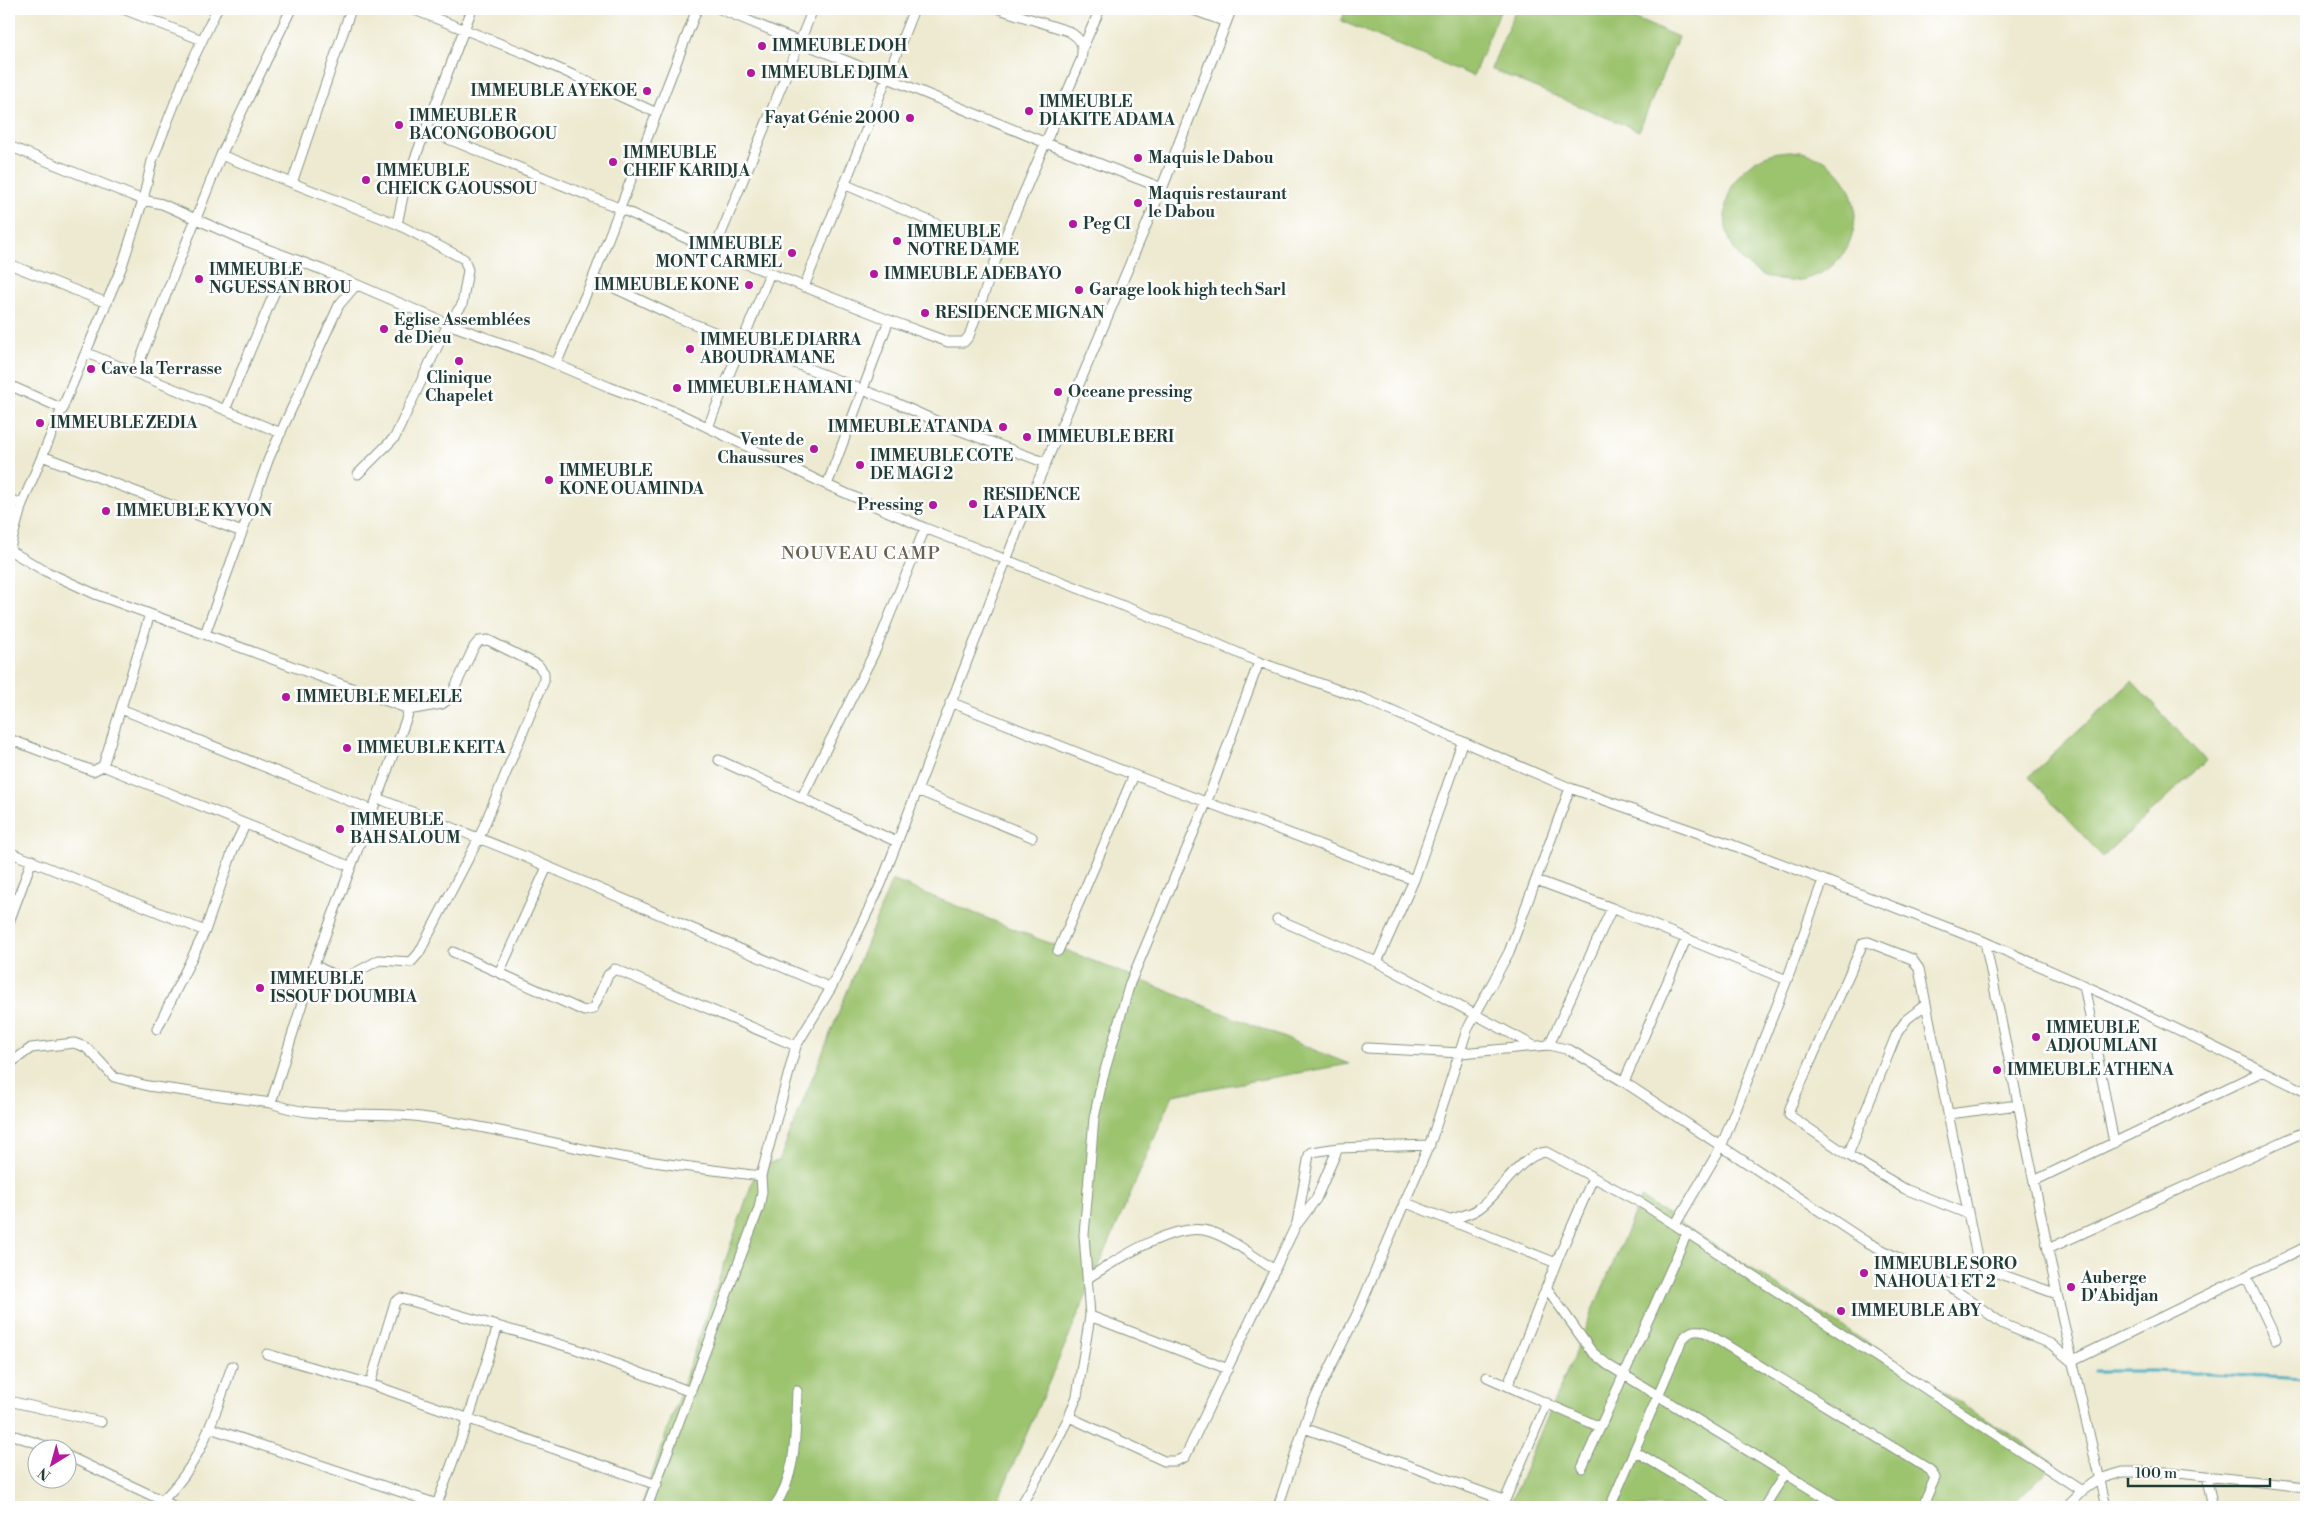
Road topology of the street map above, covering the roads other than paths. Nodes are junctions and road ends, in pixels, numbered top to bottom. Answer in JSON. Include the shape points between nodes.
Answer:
{"nodes":[{"id":1,"x":123,"y":9,"type":"edge"},
{"id":2,"x":217,"y":9,"type":"edge"},
{"id":3,"x":291,"y":9,"type":"edge"},
{"id":4,"x":351,"y":9,"type":"edge"},
{"id":5,"x":412,"y":9,"type":"edge"},
{"id":6,"x":472,"y":9,"type":"edge"},
{"id":7,"x":697,"y":9,"type":"edge"},
{"id":8,"x":720,"y":9,"type":"edge"},
{"id":9,"x":813,"y":9,"type":"edge"},
{"id":10,"x":914,"y":9,"type":"edge"},
{"id":11,"x":999,"y":9,"type":"edge"},
{"id":12,"x":1100,"y":9,"type":"edge"},
{"id":13,"x":1192,"y":9,"type":"edge"},
{"id":14,"x":1231,"y":9,"type":"edge"},
{"id":15,"x":1020,"y":12,"type":"edge"},
{"id":16,"x":1226,"y":22,"type":"junction"},
{"id":17,"x":464,"y":29,"type":"junction"},
{"id":18,"x":202,"y":40,"type":"junction"},
{"id":19,"x":800,"y":42,"type":"junction"},
{"id":20,"x":1083,"y":47,"type":"junction"},
{"id":21,"x":886,"y":76,"type":"junction"},
{"id":22,"x":657,"y":113,"type":"junction"},
{"id":23,"x":426,"y":130,"type":"junction"},
{"id":24,"x":1046,"y":143,"type":"junction"},
{"id":25,"x":9,"y":146,"type":"edge"},
{"id":26,"x":221,"y":155,"type":"junction"},
{"id":27,"x":292,"y":183,"type":"junction"},
{"id":28,"x":844,"y":184,"type":"junction"},
{"id":29,"x":1162,"y":188,"type":"junction"},
{"id":30,"x":143,"y":200,"type":"junction"},
{"id":31,"x":619,"y":208,"type":"junction"},
{"id":32,"x":194,"y":218,"type":"junction"},
{"id":33,"x":396,"y":224,"type":"junction"},
{"id":34,"x":714,"y":251,"type":"junction"},
{"id":35,"x":999,"y":251,"type":"junction"},
{"id":36,"x":289,"y":258,"type":"junction"},
{"id":37,"x":9,"y":264,"type":"edge"},
{"id":38,"x":770,"y":274,"type":"junction"},
{"id":39,"x":592,"y":278,"type":"junction"},
{"id":40,"x":356,"y":285,"type":"junction"},
{"id":41,"x":804,"y":287,"type":"junction"},
{"id":42,"x":106,"y":304,"type":"junction"},
{"id":43,"x":890,"y":320,"type":"junction"},
{"id":44,"x":448,"y":324,"type":"junction"},
{"id":45,"x":742,"y":344,"type":"junction"},
{"id":46,"x":86,"y":353,"type":"junction"},
{"id":47,"x":556,"y":364,"type":"junction"},
{"id":48,"x":135,"y":373,"type":"junction"},
{"id":49,"x":9,"y":385,"type":"edge"},
{"id":50,"x":863,"y":390,"type":"junction"},
{"id":51,"x":63,"y":409,"type":"junction"},
{"id":52,"x":225,"y":410,"type":"junction"},
{"id":53,"x":708,"y":427,"type":"junction"},
{"id":54,"x":281,"y":433,"type":"junction"},
{"id":55,"x":42,"y":456,"type":"junction"},
{"id":56,"x":1046,"y":463,"type":"junction"},
{"id":57,"x":358,"y":474,"type":"dead end"},
{"id":58,"x":827,"y":485,"type":"junction"},
{"id":59,"x":9,"y":499,"type":"edge"},
{"id":60,"x":22,"y":504,"type":"junction"},
{"id":61,"x":925,"y":528,"type":"junction"},
{"id":62,"x":242,"y":532,"type":"junction"},
{"id":63,"x":9,"y":551,"type":"edge"},
{"id":64,"x":1006,"y":559,"type":"junction"},
{"id":65,"x":150,"y":614,"type":"junction"},
{"id":66,"x":205,"y":634,"type":"junction"},
{"id":67,"x":1259,"y":662,"type":"junction"},
{"id":68,"x":950,"y":702,"type":"junction"},
{"id":69,"x":122,"y":709,"type":"junction"},
{"id":70,"x":408,"y":710,"type":"junction"},
{"id":71,"x":9,"y":739,"type":"edge"},
{"id":72,"x":1462,"y":743,"type":"junction"},
{"id":73,"x":719,"y":760,"type":"dead end"},
{"id":74,"x":103,"y":766,"type":"junction"},
{"id":75,"x":1134,"y":775,"type":"junction"},
{"id":76,"x":1570,"y":788,"type":"junction"},
{"id":77,"x":917,"y":790,"type":"junction"},
{"id":78,"x":802,"y":797,"type":"junction"},
{"id":79,"x":377,"y":798,"type":"junction"},
{"id":80,"x":1207,"y":801,"type":"junction"},
{"id":81,"x":372,"y":810,"type":"junction"},
{"id":82,"x":245,"y":824,"type":"junction"},
{"id":83,"x":1032,"y":837,"type":"dead end"},
{"id":84,"x":479,"y":838,"type":"junction"},
{"id":85,"x":897,"y":842,"type":"junction"},
{"id":86,"x":9,"y":852,"type":"edge"},
{"id":87,"x":32,"y":860,"type":"junction"},
{"id":88,"x":349,"y":866,"type":"junction"},
{"id":89,"x":547,"y":867,"type":"junction"},
{"id":90,"x":1414,"y":880,"type":"junction"},
{"id":91,"x":1536,"y":880,"type":"junction"},
{"id":92,"x":1823,"y":880,"type":"junction"},
{"id":93,"x":1612,"y":908,"type":"junction"},
{"id":94,"x":11,"y":912,"type":"edge"},
{"id":95,"x":1277,"y":919,"type":"dead end"},
{"id":96,"x":9,"y":922,"type":"edge"},
{"id":97,"x":205,"y":931,"type":"junction"},
{"id":98,"x":1686,"y":939,"type":"junction"},
{"id":99,"x":1986,"y":942,"type":"junction"},
{"id":100,"x":1058,"y":951,"type":"dead end"},
{"id":101,"x":453,"y":952,"type":"dead end"},
{"id":102,"x":1377,"y":962,"type":"junction"},
{"id":103,"x":314,"y":965,"type":"junction"},
{"id":104,"x":500,"y":973,"type":"junction"},
{"id":105,"x":1787,"y":980,"type":"junction"},
{"id":106,"x":2084,"y":985,"type":"junction"},
{"id":107,"x":832,"y":988,"type":"junction"},
{"id":108,"x":1925,"y":1005,"type":"junction"},
{"id":109,"x":1476,"y":1016,"type":"junction"},
{"id":110,"x":157,"y":1029,"type":"dead end"},
{"id":111,"x":1548,"y":1045,"type":"junction"},
{"id":112,"x":796,"y":1046,"type":"junction"},
{"id":113,"x":1534,"y":1046,"type":"junction"},
{"id":114,"x":1367,"y":1048,"type":"dead end"},
{"id":115,"x":1461,"y":1053,"type":"junction"},
{"id":116,"x":9,"y":1062,"type":"edge"},
{"id":117,"x":2263,"y":1070,"type":"junction"},
{"id":118,"x":1624,"y":1082,"type":"junction"},
{"id":119,"x":2306,"y":1092,"type":"edge"},
{"id":120,"x":271,"y":1103,"type":"junction"},
{"id":121,"x":2018,"y":1104,"type":"junction"},
{"id":122,"x":1949,"y":1114,"type":"junction"},
{"id":123,"x":2306,"y":1131,"type":"edge"},
{"id":124,"x":2114,"y":1143,"type":"junction"},
{"id":125,"x":1430,"y":1144,"type":"junction"},
{"id":126,"x":1721,"y":1147,"type":"junction"},
{"id":127,"x":1338,"y":1148,"type":"junction"},
{"id":128,"x":1848,"y":1155,"type":"junction"},
{"id":129,"x":761,"y":1176,"type":"junction"},
{"id":130,"x":1593,"y":1178,"type":"junction"},
{"id":131,"x":2034,"y":1181,"type":"junction"},
{"id":132,"x":1404,"y":1202,"type":"junction"},
{"id":133,"x":1968,"y":1214,"type":"junction"},
{"id":134,"x":1448,"y":1220,"type":"junction"},
{"id":135,"x":1297,"y":1223,"type":"junction"},
{"id":136,"x":1675,"y":1225,"type":"junction"},
{"id":137,"x":1687,"y":1233,"type":"junction"},
{"id":138,"x":2306,"y":1247,"type":"edge"},
{"id":139,"x":2048,"y":1249,"type":"junction"},
{"id":140,"x":1556,"y":1263,"type":"junction"},
{"id":141,"x":1275,"y":1270,"type":"junction"},
{"id":142,"x":2246,"y":1276,"type":"junction"},
{"id":143,"x":1088,"y":1278,"type":"junction"},
{"id":144,"x":1546,"y":1287,"type":"junction"},
{"id":145,"x":2057,"y":1294,"type":"junction"},
{"id":146,"x":1090,"y":1316,"type":"junction"},
{"id":147,"x":498,"y":1326,"type":"junction"},
{"id":148,"x":2276,"y":1339,"type":"dead end"},
{"id":149,"x":267,"y":1354,"type":"dead end"},
{"id":150,"x":2071,"y":1360,"type":"junction"},
{"id":151,"x":232,"y":1366,"type":"dead end"},
{"id":152,"x":1228,"y":1369,"type":"junction"},
{"id":153,"x":1624,"y":1374,"type":"junction"},
{"id":154,"x":1487,"y":1376,"type":"dead end"},
{"id":155,"x":370,"y":1384,"type":"junction"},
{"id":156,"x":1508,"y":1385,"type":"junction"},
{"id":157,"x":797,"y":1391,"type":"dead end"},
{"id":158,"x":691,"y":1392,"type":"junction"},
{"id":159,"x":1658,"y":1394,"type":"junction"},
{"id":160,"x":9,"y":1401,"type":"edge"},
{"id":161,"x":1547,"y":1403,"type":"junction"},
{"id":162,"x":1068,"y":1417,"type":"junction"},
{"id":163,"x":468,"y":1420,"type":"junction"},
{"id":164,"x":101,"y":1422,"type":"dead end"},
{"id":165,"x":1600,"y":1427,"type":"junction"},
{"id":166,"x":210,"y":1428,"type":"junction"},
{"id":167,"x":1304,"y":1428,"type":"junction"},
{"id":168,"x":9,"y":1434,"type":"edge"},
{"id":169,"x":28,"y":1440,"type":"edge"},
{"id":170,"x":1635,"y":1451,"type":"junction"},
{"id":171,"x":78,"y":1461,"type":"edge"},
{"id":172,"x":1582,"y":1468,"type":"dead end"},
{"id":173,"x":1786,"y":1474,"type":"junction"},
{"id":174,"x":2206,"y":1476,"type":"junction"},
{"id":175,"x":2099,"y":1479,"type":"junction"},
{"id":176,"x":657,"y":1485,"type":"junction"},
{"id":177,"x":2306,"y":1487,"type":"edge"},
{"id":178,"x":2082,"y":1491,"type":"junction"},
{"id":179,"x":162,"y":1501,"type":"junction"},
{"id":180,"x":1503,"y":1504,"type":"edge"},
{"id":181,"x":437,"y":1506,"type":"edge"},
{"id":182,"x":154,"y":1507,"type":"edge"},
{"id":183,"x":176,"y":1507,"type":"edge"},
{"id":184,"x":647,"y":1507,"type":"edge"},
{"id":185,"x":774,"y":1507,"type":"edge"},
{"id":186,"x":1020,"y":1507,"type":"edge"},
{"id":187,"x":1278,"y":1507,"type":"edge"},
{"id":188,"x":1611,"y":1507,"type":"edge"},
{"id":189,"x":1728,"y":1507,"type":"edge"},
{"id":190,"x":1764,"y":1507,"type":"edge"},
{"id":191,"x":1840,"y":1507,"type":"edge"},
{"id":192,"x":1922,"y":1507,"type":"edge"},
{"id":193,"x":2066,"y":1507,"type":"edge"},
{"id":194,"x":2106,"y":1507,"type":"edge"},
{"id":195,"x":2213,"y":1507,"type":"edge"}],
"edges":[{"from":1,"to":18,"type":"street"},
{"from":2,"to":18,"type":"street"},
{"from":3,"to":26,"type":"street"},
{"from":4,"to":27,"type":"street"},
{"from":5,"to":17,"type":"street"},
{"from":6,"to":17,"type":"street"},
{"from":7,"to":22,"type":"street"},
{"from":8,"to":19,"type":"street"},
{"from":9,"to":19,"type":"street"},
{"from":10,"to":21,"type":"street"},
{"from":11,"to":15,"type":"street"},
{"from":12,"to":20,"type":"street"},
{"from":13,"to":16,"type":"street"},
{"from":14,"to":16,"type":"street"},
{"from":15,"to":20,"type":"street","via":[[1068,31],[1077,36]]},
{"from":16,"to":29,"type":"street"},
{"from":17,"to":22,"type":"street"},
{"from":17,"to":23,"type":"street"},
{"from":18,"to":30,"type":"street","via":[[152,161]]},
{"from":19,"to":21,"type":"street"},
{"from":19,"to":34,"type":"street"},
{"from":20,"to":24,"type":"street","via":[[1081,60]]},
{"from":21,"to":24,"type":"street"},
{"from":21,"to":28,"type":"street"},
{"from":22,"to":31,"type":"street"},
{"from":23,"to":31,"type":"street"},
{"from":23,"to":33,"type":"street","via":[[401,196]]},
{"from":24,"to":29,"type":"street"},
{"from":24,"to":35,"type":"street"},
{"from":25,"to":30,"type":"street"},
{"from":26,"to":27,"type":"street"},
{"from":26,"to":32,"type":"street"},
{"from":27,"to":33,"type":"street"},
{"from":28,"to":35,"type":"street"},
{"from":28,"to":41,"type":"street"},
{"from":29,"to":56,"type":"street"},
{"from":30,"to":32,"type":"street","via":[[162,204]]},
{"from":30,"to":42,"type":"street"},
{"from":31,"to":34,"type":"street"},
{"from":31,"to":39,"type":"street"},
{"from":32,"to":36,"type":"street"},
{"from":32,"to":48,"type":"street"},
{"from":33,"to":44,"type":"street","via":[[456,253],[466,264],[468,270],[462,305]]},
{"from":34,"to":38,"type":"street"},
{"from":35,"to":43,"type":"street","via":[[969,336],[964,342],[948,342]]},
{"from":36,"to":40,"type":"street"},
{"from":36,"to":52,"type":"street"},
{"from":37,"to":42,"type":"street"},
{"from":38,"to":41,"type":"street"},
{"from":38,"to":45,"type":"street"},
{"from":39,"to":45,"type":"street"},
{"from":39,"to":47,"type":"street"},
{"from":40,"to":44,"type":"street"},
{"from":40,"to":54,"type":"street","via":[[339,305]]},
{"from":41,"to":43,"type":"street"},
{"from":42,"to":46,"type":"street"},
{"from":43,"to":50,"type":"street"},
{"from":44,"to":47,"type":"street"},
{"from":44,"to":57,"type":"street","via":[[400,429],[389,445]]},
{"from":45,"to":50,"type":"street"},
{"from":45,"to":53,"type":"street"},
{"from":46,"to":48,"type":"street"},
{"from":46,"to":51,"type":"street"},
{"from":47,"to":53,"type":"street"},
{"from":48,"to":52,"type":"street"},
{"from":49,"to":51,"type":"street"},
{"from":50,"to":56,"type":"street"},
{"from":50,"to":58,"type":"street"},
{"from":51,"to":55,"type":"street"},
{"from":52,"to":54,"type":"street"},
{"from":53,"to":58,"type":"street"},
{"from":54,"to":62,"type":"street"},
{"from":55,"to":60,"type":"street"},
{"from":55,"to":62,"type":"street"},
{"from":56,"to":64,"type":"street"},
{"from":58,"to":61,"type":"street"},
{"from":59,"to":60,"type":"street"},
{"from":60,"to":63,"type":"street"},
{"from":61,"to":64,"type":"street"},
{"from":61,"to":78,"type":"street","via":[[876,649]]},
{"from":62,"to":66,"type":"street"},
{"from":63,"to":65,"type":"street","via":[[86,590]]},
{"from":64,"to":67,"type":"street"},
{"from":64,"to":68,"type":"street"},
{"from":65,"to":66,"type":"street"},
{"from":65,"to":69,"type":"street"},
{"from":66,"to":70,"type":"street"},
{"from":67,"to":72,"type":"street","via":[[1364,699]]},
{"from":67,"to":80,"type":"street"},
{"from":68,"to":75,"type":"street"},
{"from":68,"to":77,"type":"street"},
{"from":69,"to":74,"type":"street"},
{"from":69,"to":81,"type":"street"},
{"from":70,"to":79,"type":"street"},
{"from":70,"to":84,"type":"street","via":[[442,704],[450,698],[479,641],[488,640],[538,665],[544,673],[544,681]]},
{"from":71,"to":74,"type":"street","via":[[93,771]]},
{"from":72,"to":76,"type":"street"},
{"from":72,"to":90,"type":"street"},
{"from":73,"to":78,"type":"street"},
{"from":74,"to":82,"type":"street"},
{"from":75,"to":80,"type":"street"},
{"from":75,"to":100,"type":"street"},
{"from":76,"to":91,"type":"street"},
{"from":76,"to":92,"type":"street"},
{"from":77,"to":83,"type":"street"},
{"from":77,"to":85,"type":"street"},
{"from":78,"to":85,"type":"street"},
{"from":79,"to":81,"type":"street"},
{"from":79,"to":84,"type":"street"},
{"from":80,"to":90,"type":"street"},
{"from":80,"to":143,"type":"street","via":[[1130,983],[1102,1077],[1094,1118],[1084,1235]]},
{"from":81,"to":88,"type":"street"},
{"from":82,"to":88,"type":"street"},
{"from":82,"to":97,"type":"street"},
{"from":84,"to":89,"type":"street"},
{"from":84,"to":103,"type":"street","via":[[437,921],[411,962],[379,960],[350,975],[334,975]]},
{"from":85,"to":107,"type":"street"},
{"from":86,"to":87,"type":"street"},
{"from":87,"to":94,"type":"street"},
{"from":87,"to":97,"type":"street"},
{"from":88,"to":103,"type":"street"},
{"from":89,"to":104,"type":"street"},
{"from":89,"to":107,"type":"street"},
{"from":90,"to":102,"type":"street"},
{"from":91,"to":93,"type":"street"},
{"from":91,"to":109,"type":"street","via":[[1508,952]]},
{"from":92,"to":99,"type":"street"},
{"from":92,"to":105,"type":"street"},
{"from":93,"to":98,"type":"street"},
{"from":93,"to":111,"type":"street"},
{"from":94,"to":96,"type":"street"},
{"from":95,"to":102,"type":"street"},
{"from":97,"to":110,"type":"street"},
{"from":98,"to":105,"type":"street"},
{"from":98,"to":118,"type":"street"},
{"from":99,"to":106,"type":"street"},
{"from":99,"to":121,"type":"street"},
{"from":101,"to":104,"type":"street"},
{"from":102,"to":109,"type":"street"},
{"from":103,"to":120,"type":"street"},
{"from":104,"to":112,"type":"street","via":[[590,1011],[608,975],[615,969]]},
{"from":105,"to":126,"type":"street"},
{"from":106,"to":117,"type":"street"},
{"from":106,"to":124,"type":"street"},
{"from":107,"to":112,"type":"street"},
{"from":108,"to":122,"type":"street"},
{"from":108,"to":128,"type":"street","via":[[1907,1019],[1897,1033]]},
{"from":108,"to":128,"type":"street","via":[[1917,963],[1868,942],[1863,943],[1789,1115]]},
{"from":109,"to":113,"type":"street"},
{"from":109,"to":115,"type":"street","via":[[1467,1030]]},
{"from":111,"to":113,"type":"street"},
{"from":111,"to":118,"type":"street","via":[[1570,1050]]},
{"from":112,"to":129,"type":"street"},
{"from":113,"to":115,"type":"street"},
{"from":114,"to":115,"type":"street"},
{"from":115,"to":125,"type":"street"},
{"from":116,"to":120,"type":"street","via":[[31,1048],[74,1043],[89,1051],[114,1077],[148,1086]]},
{"from":117,"to":119,"type":"street"},
{"from":117,"to":124,"type":"street"},
{"from":118,"to":126,"type":"street"},
{"from":120,"to":129,"type":"street","via":[[305,1112],[384,1112],[422,1117],[625,1157]]},
{"from":121,"to":122,"type":"street"},
{"from":121,"to":131,"type":"street"},
{"from":122,"to":133,"type":"street"},
{"from":123,"to":139,"type":"street"},
{"from":124,"to":131,"type":"street"},
{"from":125,"to":127,"type":"street"},
{"from":125,"to":132,"type":"street"},
{"from":126,"to":136,"type":"street"},
{"from":126,"to":150,"type":"street","via":[[1865,1241],[1941,1280],[2003,1324],[2051,1344]]},
{"from":127,"to":135,"type":"street","via":[[1316,1199]]},
{"from":127,"to":135,"type":"street","via":[[1310,1155]]},
{"from":128,"to":133,"type":"street","via":[[1905,1189]]},
{"from":129,"to":158,"type":"street","via":[[759,1208]]},
{"from":130,"to":134,"type":"street","via":[[1546,1152],[1540,1153],[1514,1172],[1494,1196],[1476,1210]]},
{"from":130,"to":136,"type":"street"},
{"from":130,"to":140,"type":"street"},
{"from":131,"to":139,"type":"street"},
{"from":132,"to":134,"type":"street"},
{"from":132,"to":167,"type":"street","via":[[1357,1314],[1311,1406]]},
{"from":133,"to":145,"type":"street","via":[[1978,1262],[1982,1266]]},
{"from":134,"to":140,"type":"street"},
{"from":135,"to":141,"type":"street"},
{"from":136,"to":137,"type":"street"},
{"from":137,"to":153,"type":"street"},
{"from":137,"to":178,"type":"street"},
{"from":138,"to":142,"type":"street"},
{"from":139,"to":145,"type":"street"},
{"from":140,"to":144,"type":"street"},
{"from":141,"to":143,"type":"street","via":[[1228,1240],[1210,1231],[1196,1229],[1180,1231],[1153,1242]]},
{"from":141,"to":152,"type":"street"},
{"from":142,"to":148,"type":"street"},
{"from":142,"to":150,"type":"street"},
{"from":143,"to":146,"type":"street"},
{"from":144,"to":153,"type":"street","via":[[1592,1352]]},
{"from":144,"to":156,"type":"street"},
{"from":145,"to":150,"type":"street"},
{"from":146,"to":152,"type":"street"},
{"from":146,"to":162,"type":"street","via":[[1077,1396]]},
{"from":147,"to":155,"type":"street","via":[[401,1298],[395,1302]]},
{"from":147,"to":158,"type":"street","via":[[576,1349]]},
{"from":147,"to":163,"type":"street"},
{"from":149,"to":155,"type":"street"},
{"from":150,"to":175,"type":"street"},
{"from":151,"to":166,"type":"street"},
{"from":152,"to":162,"type":"street","via":[[1185,1457],[1176,1461],[1164,1461]]},
{"from":153,"to":159,"type":"street"},
{"from":153,"to":165,"type":"street"},
{"from":154,"to":156,"type":"street"},
{"from":155,"to":163,"type":"street"},
{"from":156,"to":161,"type":"street"},
{"from":157,"to":185,"type":"street","via":[[790,1473]]},
{"from":158,"to":176,"type":"street"},
{"from":159,"to":170,"type":"street"},
{"from":159,"to":173,"type":"street"},
{"from":159,"to":192,"type":"street","via":[[1688,1332],[1705,1332],[1930,1470],[1936,1478]]},
{"from":160,"to":164,"type":"street"},
{"from":161,"to":165,"type":"street"},
{"from":161,"to":180,"type":"street"},
{"from":162,"to":186,"type":"street"},
{"from":163,"to":176,"type":"street"},
{"from":163,"to":181,"type":"street"},
{"from":165,"to":172,"type":"street"},
{"from":166,"to":179,"type":"street","via":[[185,1477]]},
{"from":166,"to":181,"type":"street"},
{"from":167,"to":180,"type":"street"},
{"from":167,"to":187,"type":"street"},
{"from":168,"to":169,"type":"street"},
{"from":170,"to":188,"type":"street"},
{"from":170,"to":189,"type":"street"},
{"from":171,"to":179,"type":"street"},
{"from":173,"to":190,"type":"street"},
{"from":173,"to":191,"type":"street"},
{"from":174,"to":175,"type":"street","via":[[2124,1472]]},
{"from":174,"to":177,"type":"street"},
{"from":174,"to":195,"type":"street"},
{"from":175,"to":178,"type":"street"},
{"from":175,"to":194,"type":"street"},
{"from":176,"to":184,"type":"street"},
{"from":178,"to":193,"type":"street"},
{"from":179,"to":182,"type":"street"},
{"from":179,"to":183,"type":"street"}]}
